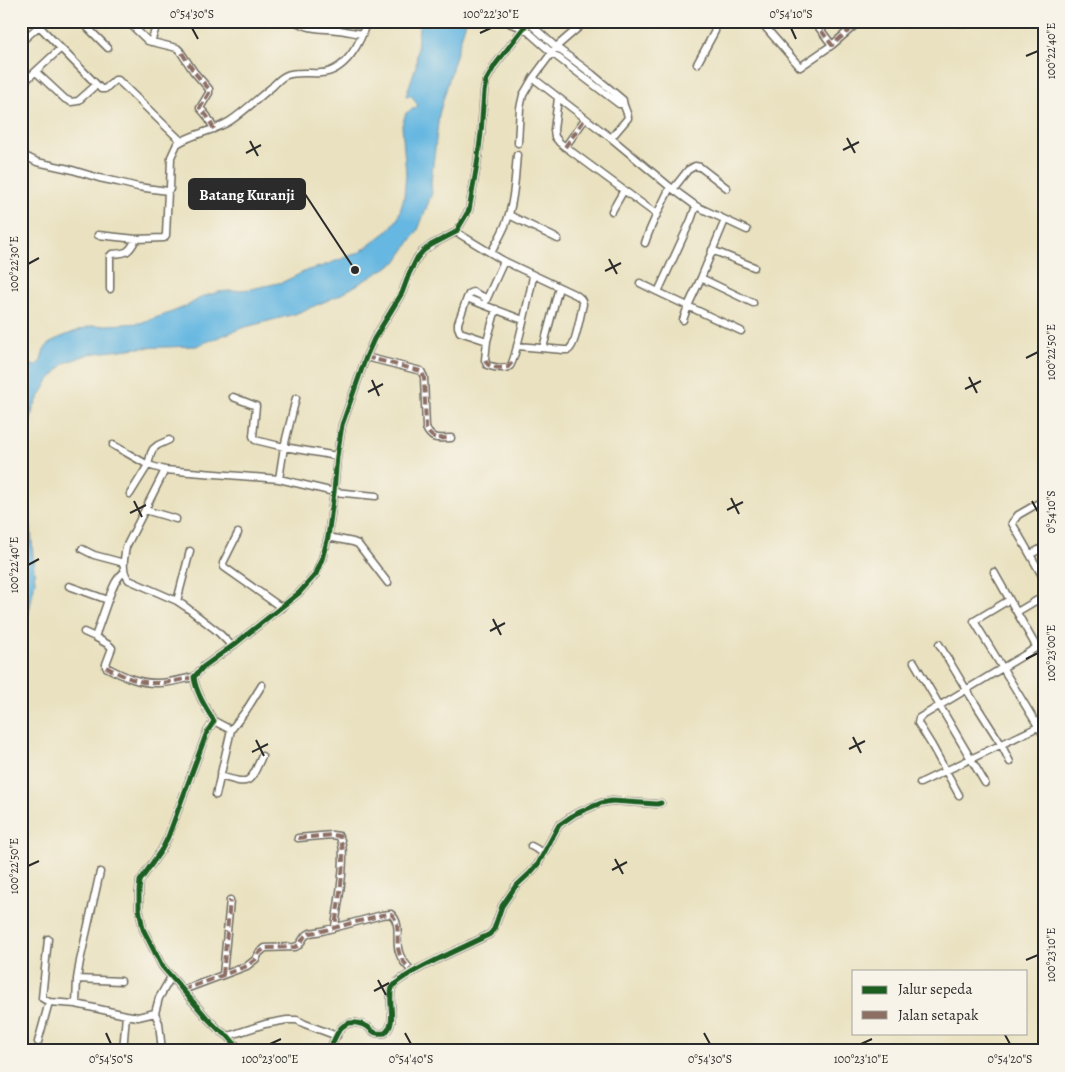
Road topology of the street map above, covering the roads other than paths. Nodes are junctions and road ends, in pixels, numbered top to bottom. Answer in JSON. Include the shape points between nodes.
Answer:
{"nodes":[{"id":1,"x":82,"y":21,"type":"edge"},
{"id":2,"x":127,"y":21,"type":"edge"},
{"id":3,"x":158,"y":21,"type":"edge"},
{"id":4,"x":294,"y":21,"type":"edge"},
{"id":5,"x":366,"y":21,"type":"edge"},
{"id":6,"x":508,"y":21,"type":"edge"},
{"id":7,"x":586,"y":21,"type":"edge"},
{"id":8,"x":712,"y":21,"type":"edge"},
{"id":9,"x":760,"y":21,"type":"edge"},
{"id":10,"x":814,"y":21,"type":"edge"},
{"id":11,"x":860,"y":21,"type":"edge"},
{"id":12,"x":528,"y":22,"type":"edge"},
{"id":13,"x":37,"y":24,"type":"edge"},
{"id":14,"x":524,"y":28,"type":"junction"},
{"id":15,"x":363,"y":34,"type":"junction"},
{"id":16,"x":21,"y":42,"type":"edge"},
{"id":17,"x":151,"y":42,"type":"junction"},
{"id":18,"x":832,"y":45,"type":"junction"},
{"id":19,"x":556,"y":47,"type":"junction"},
{"id":20,"x":61,"y":48,"type":"junction"},
{"id":21,"x":108,"y":48,"type":"dead end"},
{"id":22,"x":552,"y":53,"type":"junction"},
{"id":23,"x":697,"y":64,"type":"dead end"},
{"id":24,"x":36,"y":72,"type":"junction"},
{"id":25,"x":590,"y":77,"type":"junction"},
{"id":26,"x":533,"y":78,"type":"junction"},
{"id":27,"x":21,"y":85,"type":"edge"},
{"id":28,"x":96,"y":85,"type":"junction"},
{"id":29,"x":558,"y":98,"type":"junction"},
{"id":30,"x":586,"y":118,"type":"junction"},
{"id":31,"x":214,"y":129,"type":"junction"},
{"id":32,"x":612,"y":138,"type":"junction"},
{"id":33,"x":181,"y":141,"type":"junction"},
{"id":34,"x":518,"y":143,"type":"dead end"},
{"id":35,"x":565,"y":146,"type":"junction"},
{"id":36,"x":21,"y":154,"type":"edge"},
{"id":37,"x":517,"y":155,"type":"dead end"},
{"id":38,"x":671,"y":188,"type":"junction"},
{"id":39,"x":727,"y":188,"type":"dead end"},
{"id":40,"x":169,"y":190,"type":"junction"},
{"id":41,"x":624,"y":190,"type":"junction"},
{"id":42,"x":696,"y":206,"type":"junction"},
{"id":43,"x":612,"y":211,"type":"dead end"},
{"id":44,"x":656,"y":214,"type":"junction"},
{"id":45,"x":509,"y":215,"type":"junction"},
{"id":46,"x":725,"y":220,"type":"junction"},
{"id":47,"x":747,"y":230,"type":"dead end"},
{"id":48,"x":456,"y":232,"type":"junction"},
{"id":49,"x":98,"y":235,"type":"dead end"},
{"id":50,"x":136,"y":239,"type":"junction"},
{"id":51,"x":558,"y":239,"type":"dead end"},
{"id":52,"x":645,"y":242,"type":"dead end"},
{"id":53,"x":712,"y":250,"type":"junction"},
{"id":54,"x":491,"y":253,"type":"junction"},
{"id":55,"x":504,"y":261,"type":"junction"},
{"id":56,"x":754,"y":267,"type":"dead end"},
{"id":57,"x":533,"y":276,"type":"junction"},
{"id":58,"x":701,"y":278,"type":"junction"},
{"id":59,"x":640,"y":283,"type":"dead end"},
{"id":60,"x":559,"y":287,"type":"junction"},
{"id":61,"x":110,"y":289,"type":"dead end"},
{"id":62,"x":658,"y":292,"type":"junction"},
{"id":63,"x":485,"y":301,"type":"junction"},
{"id":64,"x":753,"y":303,"type":"dead end"},
{"id":65,"x":688,"y":306,"type":"junction"},
{"id":66,"x":496,"y":309,"type":"junction"},
{"id":67,"x":523,"y":320,"type":"junction"},
{"id":68,"x":682,"y":320,"type":"dead end"},
{"id":69,"x":741,"y":331,"type":"dead end"},
{"id":70,"x":487,"y":341,"type":"junction"},
{"id":71,"x":517,"y":346,"type":"junction"},
{"id":72,"x":543,"y":348,"type":"junction"},
{"id":73,"x":366,"y":357,"type":"junction"},
{"id":74,"x":234,"y":397,"type":"dead end"},
{"id":75,"x":296,"y":398,"type":"dead end"},
{"id":76,"x":451,"y":438,"type":"dead end"},
{"id":77,"x":168,"y":440,"type":"dead end"},
{"id":78,"x":113,"y":445,"type":"dead end"},
{"id":79,"x":284,"y":447,"type":"junction"},
{"id":80,"x":337,"y":456,"type":"junction"},
{"id":81,"x":148,"y":465,"type":"junction"},
{"id":82,"x":165,"y":470,"type":"junction"},
{"id":83,"x":279,"y":479,"type":"junction"},
{"id":84,"x":334,"y":492,"type":"junction"},
{"id":85,"x":130,"y":494,"type":"dead end"},
{"id":86,"x":376,"y":496,"type":"dead end"},
{"id":87,"x":1044,"y":500,"type":"edge"},
{"id":88,"x":145,"y":510,"type":"junction"},
{"id":89,"x":176,"y":519,"type":"dead end"},
{"id":90,"x":238,"y":533,"type":"dead end"},
{"id":91,"x":328,"y":537,"type":"junction"},
{"id":92,"x":1044,"y":547,"type":"edge"},
{"id":93,"x":82,"y":550,"type":"dead end"},
{"id":94,"x":190,"y":551,"type":"dead end"},
{"id":95,"x":1031,"y":554,"type":"junction"},
{"id":96,"x":124,"y":563,"type":"junction"},
{"id":97,"x":124,"y":572,"type":"junction"},
{"id":98,"x":994,"y":572,"type":"dead end"},
{"id":99,"x":1044,"y":578,"type":"edge"},
{"id":100,"x":388,"y":583,"type":"dead end"},
{"id":101,"x":69,"y":586,"type":"dead end"},
{"id":102,"x":1044,"y":596,"type":"edge"},
{"id":103,"x":108,"y":600,"type":"junction"},
{"id":104,"x":1009,"y":600,"type":"junction"},
{"id":105,"x":177,"y":601,"type":"junction"},
{"id":106,"x":282,"y":608,"type":"junction"},
{"id":107,"x":1017,"y":612,"type":"junction"},
{"id":108,"x":84,"y":632,"type":"dead end"},
{"id":109,"x":95,"y":637,"type":"junction"},
{"id":110,"x":1044,"y":643,"type":"edge"},
{"id":111,"x":939,"y":644,"type":"dead end"},
{"id":112,"x":232,"y":646,"type":"junction"},
{"id":113,"x":1037,"y":648,"type":"junction"},
{"id":114,"x":914,"y":662,"type":"dead end"},
{"id":115,"x":1002,"y":669,"type":"junction"},
{"id":116,"x":194,"y":677,"type":"junction"},
{"id":117,"x":262,"y":685,"type":"dead end"},
{"id":118,"x":966,"y":689,"type":"junction"},
{"id":119,"x":940,"y":705,"type":"junction"},
{"id":120,"x":214,"y":721,"type":"junction"},
{"id":121,"x":1038,"y":726,"type":"junction"},
{"id":122,"x":231,"y":730,"type":"junction"},
{"id":123,"x":1044,"y":736,"type":"edge"},
{"id":124,"x":1001,"y":744,"type":"junction"},
{"id":125,"x":262,"y":756,"type":"dead end"},
{"id":126,"x":971,"y":758,"type":"junction"},
{"id":127,"x":1010,"y":762,"type":"dead end"},
{"id":128,"x":946,"y":770,"type":"junction"},
{"id":129,"x":220,"y":776,"type":"junction"},
{"id":130,"x":920,"y":783,"type":"dead end"},
{"id":131,"x":985,"y":783,"type":"dead end"},
{"id":132,"x":216,"y":795,"type":"dead end"},
{"id":133,"x":959,"y":795,"type":"dead end"},
{"id":134,"x":661,"y":803,"type":"dead end"},
{"id":135,"x":298,"y":838,"type":"dead end"},
{"id":136,"x":531,"y":846,"type":"dead end"},
{"id":137,"x":544,"y":853,"type":"junction"},
{"id":138,"x":100,"y":872,"type":"dead end"},
{"id":139,"x":230,"y":900,"type":"dead end"},
{"id":140,"x":335,"y":927,"type":"junction"},
{"id":141,"x":48,"y":939,"type":"dead end"},
{"id":142,"x":413,"y":972,"type":"junction"},
{"id":143,"x":223,"y":976,"type":"junction"},
{"id":144,"x":171,"y":977,"type":"junction"},
{"id":145,"x":77,"y":979,"type":"junction"},
{"id":146,"x":121,"y":982,"type":"dead end"},
{"id":147,"x":183,"y":990,"type":"junction"},
{"id":148,"x":49,"y":1002,"type":"junction"},
{"id":149,"x":76,"y":1004,"type":"junction"},
{"id":150,"x":155,"y":1013,"type":"junction"},
{"id":151,"x":126,"y":1015,"type":"junction"},
{"id":152,"x":228,"y":1036,"type":"junction"},
{"id":153,"x":336,"y":1036,"type":"junction"},
{"id":154,"x":38,"y":1042,"type":"dead end"},
{"id":155,"x":123,"y":1051,"type":"edge"},
{"id":156,"x":162,"y":1051,"type":"edge"},
{"id":157,"x":241,"y":1051,"type":"edge"},
{"id":158,"x":330,"y":1051,"type":"edge"}],
"edges":[{"from":1,"to":21,"type":"street"},
{"from":2,"to":17,"type":"street"},
{"from":3,"to":17,"type":"street"},
{"from":4,"to":15,"type":"street","via":[[317,29]]},
{"from":5,"to":15,"type":"street"},
{"from":6,"to":14,"type":"street"},
{"from":7,"to":19,"type":"street"},
{"from":8,"to":23,"type":"street","via":[[715,31]]},
{"from":9,"to":18,"type":"street","via":[[798,66]]},
{"from":10,"to":18,"type":"street"},
{"from":11,"to":18,"type":"street"},
{"from":12,"to":14,"type":"street"},
{"from":12,"to":19,"type":"street"},
{"from":13,"to":16,"type":"street"},
{"from":13,"to":20,"type":"street"},
{"from":14,"to":22,"type":"street"},
{"from":14,"to":48,"type":"street","via":[[494,65],[486,81],[471,204]]},
{"from":15,"to":31,"type":"street","via":[[351,56],[332,70],[287,75]]},
{"from":17,"to":31,"type":"street","via":[[177,48],[208,88],[209,93],[200,108]]},
{"from":19,"to":22,"type":"street"},
{"from":19,"to":25,"type":"street"},
{"from":20,"to":24,"type":"street"},
{"from":20,"to":28,"type":"street"},
{"from":22,"to":25,"type":"street"},
{"from":22,"to":26,"type":"street"},
{"from":24,"to":27,"type":"street"},
{"from":24,"to":28,"type":"street","via":[[71,102],[81,99]]},
{"from":25,"to":32,"type":"street","via":[[624,101],[622,104],[628,118]]},
{"from":26,"to":29,"type":"street"},
{"from":26,"to":34,"type":"street","via":[[521,101]]},
{"from":28,"to":33,"type":"street","via":[[104,90],[118,80]]},
{"from":29,"to":30,"type":"street"},
{"from":29,"to":35,"type":"street","via":[[554,135]]},
{"from":30,"to":32,"type":"street"},
{"from":30,"to":35,"type":"street"},
{"from":31,"to":33,"type":"street"},
{"from":32,"to":38,"type":"street"},
{"from":33,"to":40,"type":"street","via":[[174,147],[171,157]]},
{"from":35,"to":41,"type":"street"},
{"from":36,"to":40,"type":"street","via":[[37,162],[99,178]]},
{"from":37,"to":45,"type":"street"},
{"from":38,"to":39,"type":"street","via":[[694,166]]},
{"from":38,"to":42,"type":"street"},
{"from":38,"to":44,"type":"street"},
{"from":40,"to":50,"type":"street","via":[[165,237]]},
{"from":41,"to":43,"type":"street"},
{"from":41,"to":44,"type":"street"},
{"from":42,"to":46,"type":"street"},
{"from":42,"to":62,"type":"street"},
{"from":44,"to":52,"type":"street"},
{"from":45,"to":51,"type":"street"},
{"from":45,"to":54,"type":"street"},
{"from":46,"to":47,"type":"street"},
{"from":46,"to":53,"type":"street"},
{"from":48,"to":54,"type":"street"},
{"from":48,"to":73,"type":"street","via":[[430,246],[417,258],[398,301]]},
{"from":49,"to":50,"type":"street"},
{"from":50,"to":61,"type":"street","via":[[128,251],[110,256]]},
{"from":53,"to":56,"type":"street"},
{"from":53,"to":58,"type":"street"},
{"from":54,"to":55,"type":"street"},
{"from":55,"to":57,"type":"street"},
{"from":55,"to":63,"type":"street"},
{"from":57,"to":60,"type":"street"},
{"from":57,"to":67,"type":"street"},
{"from":58,"to":64,"type":"street"},
{"from":58,"to":65,"type":"street"},
{"from":59,"to":62,"type":"street"},
{"from":60,"to":72,"type":"street"},
{"from":60,"to":72,"type":"street","via":[[576,295],[583,304],[574,342],[568,350]]},
{"from":62,"to":65,"type":"street"},
{"from":63,"to":66,"type":"street"},
{"from":63,"to":70,"type":"street","via":[[473,292],[469,294],[458,323],[463,333]]},
{"from":65,"to":68,"type":"street"},
{"from":65,"to":69,"type":"street"},
{"from":66,"to":67,"type":"street"},
{"from":66,"to":70,"type":"street"},
{"from":67,"to":71,"type":"street"},
{"from":70,"to":71,"type":"street","via":[[485,360],[489,366],[508,367]]},
{"from":71,"to":72,"type":"street"},
{"from":73,"to":76,"type":"street","via":[[421,372],[424,377],[426,428],[433,437]]},
{"from":73,"to":80,"type":"street","via":[[342,425]]},
{"from":74,"to":79,"type":"street","via":[[256,406],[253,439]]},
{"from":75,"to":79,"type":"street"},
{"from":77,"to":81,"type":"street","via":[[153,449]]},
{"from":78,"to":81,"type":"street"},
{"from":79,"to":80,"type":"street"},
{"from":79,"to":83,"type":"street"},
{"from":80,"to":84,"type":"street"},
{"from":81,"to":82,"type":"street"},
{"from":81,"to":85,"type":"street"},
{"from":82,"to":83,"type":"street"},
{"from":82,"to":88,"type":"street"},
{"from":83,"to":84,"type":"street"},
{"from":84,"to":86,"type":"street"},
{"from":84,"to":91,"type":"street"},
{"from":87,"to":95,"type":"street","via":[[1018,515],[1012,523]]},
{"from":88,"to":89,"type":"street"},
{"from":88,"to":96,"type":"street","via":[[126,547]]},
{"from":90,"to":106,"type":"street","via":[[224,567]]},
{"from":91,"to":100,"type":"street","via":[[358,544]]},
{"from":91,"to":106,"type":"street","via":[[313,579]]},
{"from":92,"to":95,"type":"street"},
{"from":93,"to":96,"type":"street"},
{"from":94,"to":105,"type":"street"},
{"from":95,"to":99,"type":"street"},
{"from":96,"to":97,"type":"street"},
{"from":97,"to":103,"type":"street","via":[[114,584]]},
{"from":97,"to":105,"type":"street","via":[[129,580]]},
{"from":98,"to":104,"type":"street"},
{"from":101,"to":103,"type":"street"},
{"from":102,"to":107,"type":"street"},
{"from":103,"to":109,"type":"street"},
{"from":104,"to":107,"type":"street"},
{"from":104,"to":115,"type":"street","via":[[974,621]]},
{"from":105,"to":112,"type":"street"},
{"from":106,"to":112,"type":"street"},
{"from":107,"to":113,"type":"street"},
{"from":108,"to":109,"type":"street"},
{"from":109,"to":116,"type":"street","via":[[112,648],[106,667],[126,677],[160,683]]},
{"from":110,"to":113,"type":"street"},
{"from":111,"to":118,"type":"street"},
{"from":112,"to":116,"type":"street"},
{"from":113,"to":115,"type":"street"},
{"from":114,"to":119,"type":"street"},
{"from":115,"to":118,"type":"street"},
{"from":115,"to":121,"type":"street"},
{"from":116,"to":120,"type":"street","via":[[200,697]]},
{"from":117,"to":122,"type":"street"},
{"from":118,"to":119,"type":"street"},
{"from":118,"to":124,"type":"street"},
{"from":119,"to":126,"type":"street"},
{"from":119,"to":128,"type":"street","via":[[919,718],[918,723]]},
{"from":120,"to":122,"type":"street"},
{"from":120,"to":144,"type":"street","via":[[168,837],[140,881],[139,908],[144,928],[162,966]]},
{"from":121,"to":123,"type":"street"},
{"from":121,"to":124,"type":"street"},
{"from":122,"to":129,"type":"street"},
{"from":124,"to":126,"type":"street"},
{"from":124,"to":127,"type":"street"},
{"from":125,"to":129,"type":"street","via":[[254,774],[244,782]]},
{"from":126,"to":128,"type":"street"},
{"from":126,"to":131,"type":"street"},
{"from":128,"to":130,"type":"street"},
{"from":128,"to":133,"type":"street"},
{"from":129,"to":132,"type":"street"},
{"from":134,"to":137,"type":"street","via":[[612,801],[591,806],[559,825]]},
{"from":135,"to":140,"type":"street","via":[[332,835],[339,836],[343,842]]},
{"from":136,"to":137,"type":"street"},
{"from":137,"to":142,"type":"street","via":[[538,864],[510,893],[490,934]]},
{"from":138,"to":145,"type":"street"},
{"from":139,"to":143,"type":"street"},
{"from":140,"to":142,"type":"street","via":[[391,914],[397,924],[401,958]]},
{"from":140,"to":143,"type":"street","via":[[310,933],[295,947],[265,948],[247,966]]},
{"from":141,"to":148,"type":"street","via":[[42,998]]},
{"from":142,"to":153,"type":"street","via":[[393,986],[390,1027],[386,1033],[372,1032],[364,1025],[351,1023],[343,1025]]},
{"from":143,"to":147,"type":"street"},
{"from":144,"to":147,"type":"street"},
{"from":144,"to":150,"type":"street","via":[[158,998]]},
{"from":145,"to":146,"type":"street"},
{"from":145,"to":149,"type":"street"},
{"from":147,"to":152,"type":"street"},
{"from":148,"to":149,"type":"street"},
{"from":148,"to":154,"type":"street"},
{"from":149,"to":151,"type":"street"},
{"from":150,"to":151,"type":"street","via":[[138,1017]]},
{"from":150,"to":156,"type":"street"},
{"from":151,"to":155,"type":"street"},
{"from":152,"to":153,"type":"street","via":[[265,1024],[297,1020]]},
{"from":152,"to":157,"type":"street"},
{"from":153,"to":158,"type":"street"}]}
